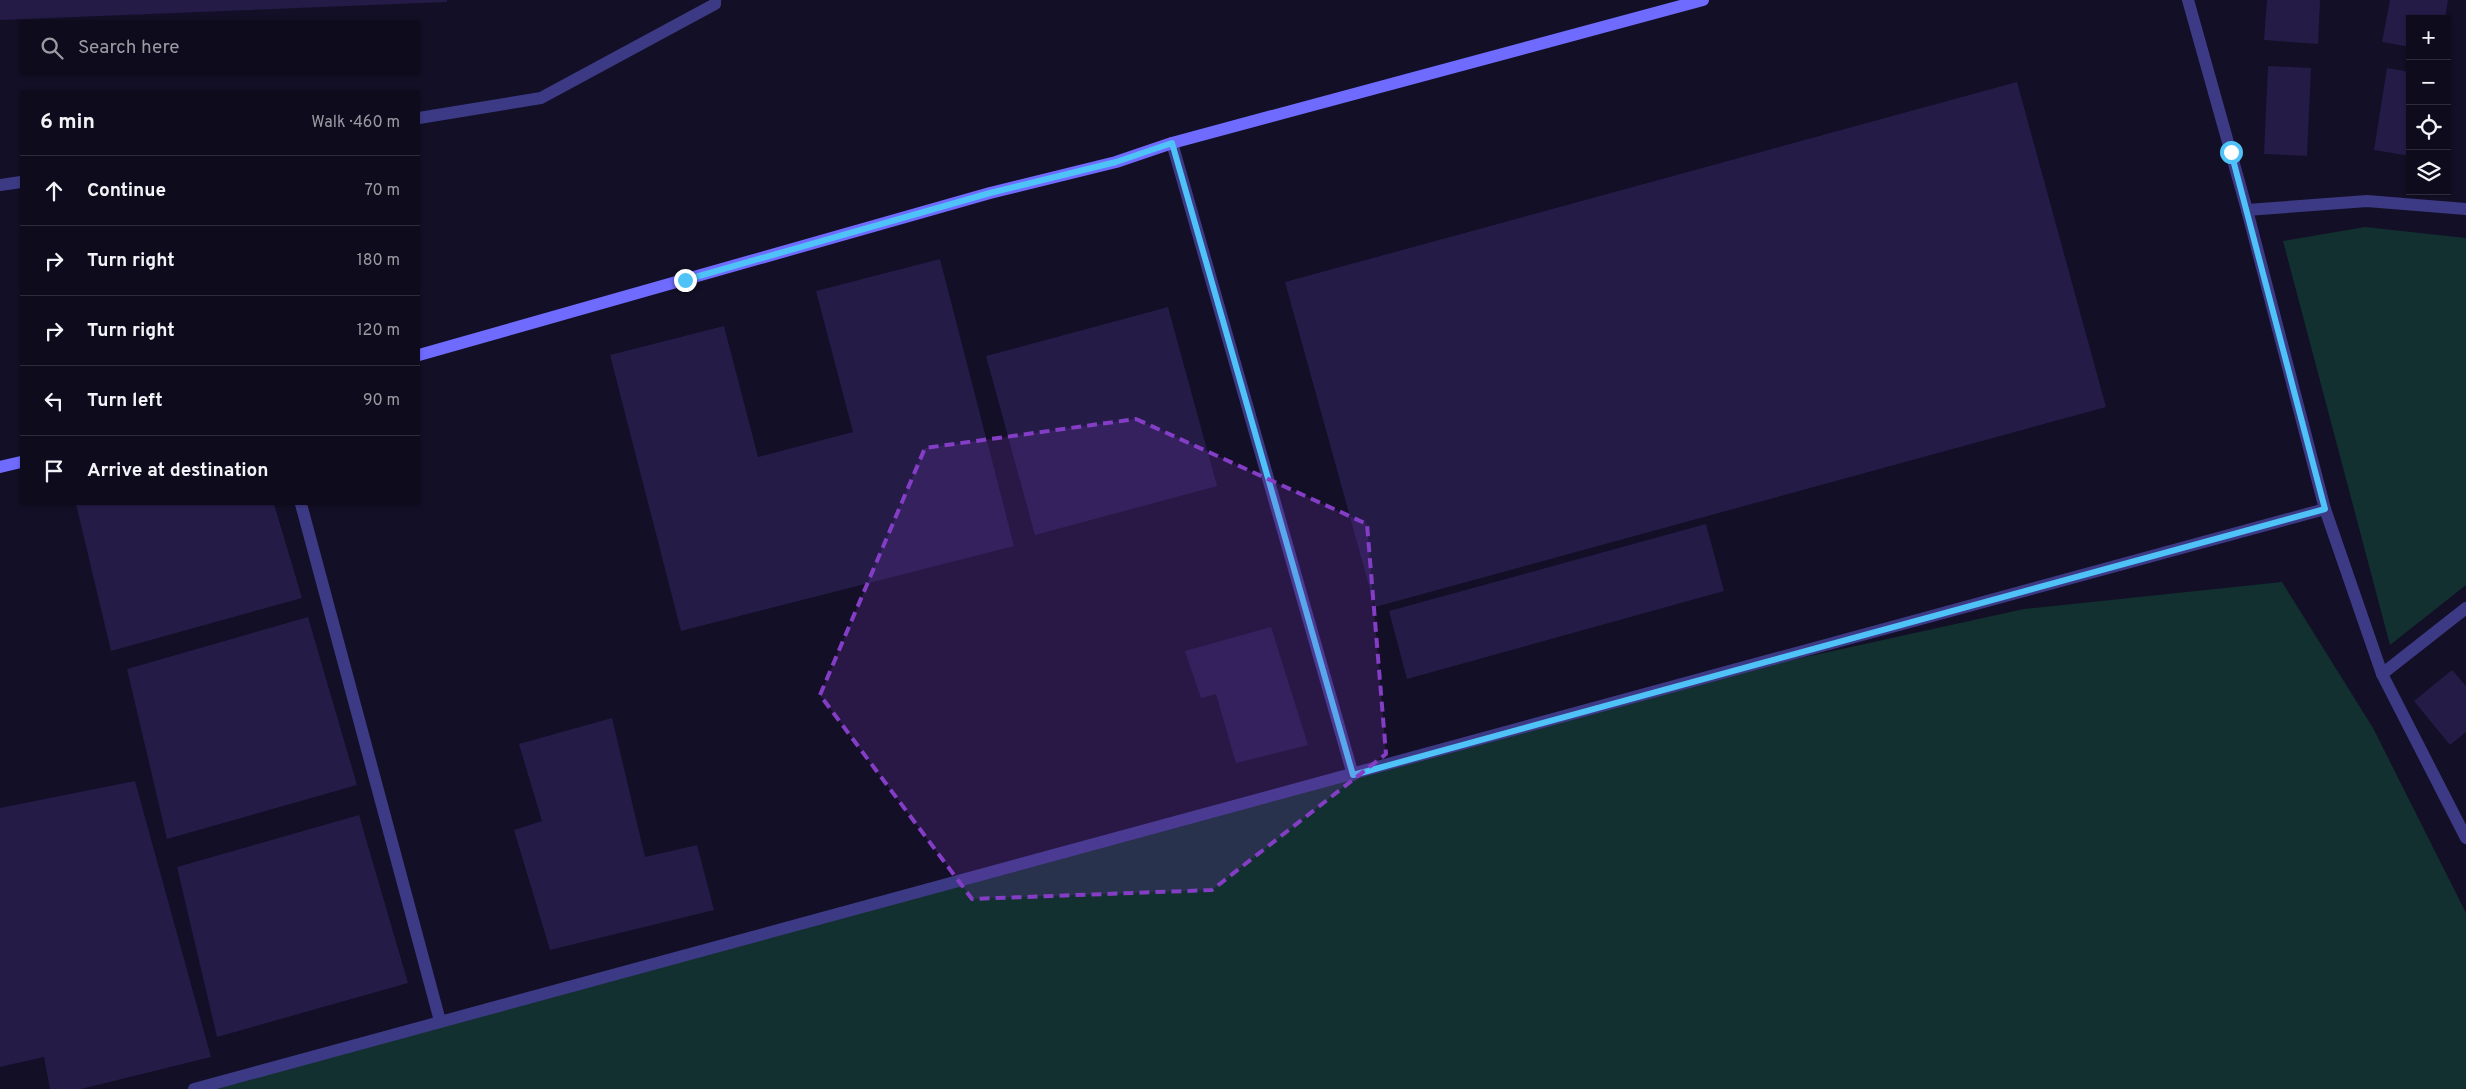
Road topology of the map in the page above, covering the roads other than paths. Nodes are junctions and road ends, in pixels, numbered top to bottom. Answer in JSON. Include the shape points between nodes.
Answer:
{"nodes":[{"id":1,"x":715,"y":0,"type":"edge"},
{"id":2,"x":1702,"y":0,"type":"edge"},
{"id":3,"x":2188,"y":0,"type":"edge"},
{"id":4,"x":420,"y":118,"type":"edge"},
{"id":5,"x":1172,"y":143,"type":"junction"},
{"id":6,"x":20,"y":182,"type":"edge"},
{"id":7,"x":0,"y":185,"type":"edge"},
{"id":8,"x":2466,"y":209,"type":"edge"},
{"id":9,"x":2246,"y":210,"type":"junction"},
{"id":10,"x":420,"y":355,"type":"edge"},
{"id":11,"x":20,"y":462,"type":"edge"},
{"id":12,"x":0,"y":467,"type":"edge"},
{"id":13,"x":302,"y":505,"type":"edge"},
{"id":14,"x":2325,"y":509,"type":"junction"},
{"id":15,"x":2466,"y":608,"type":"edge"},
{"id":16,"x":2382,"y":674,"type":"junction"},
{"id":17,"x":1353,"y":775,"type":"junction"},
{"id":18,"x":2466,"y":838,"type":"edge"},
{"id":19,"x":440,"y":1022,"type":"junction"},
{"id":20,"x":194,"y":1089,"type":"edge"}],
"edges":[{"from":1,"to":4,"type":"street","via":[[715,4],[541,98]]},
{"from":2,"to":5,"type":"street"},
{"from":3,"to":9,"type":"street"},
{"from":5,"to":10,"type":"street","via":[[1116,162],[990,193]]},
{"from":5,"to":17,"type":"street"},
{"from":6,"to":7,"type":"street"},
{"from":8,"to":9,"type":"street","via":[[2367,201]]},
{"from":9,"to":14,"type":"street"},
{"from":11,"to":12,"type":"street"},
{"from":13,"to":19,"type":"street"},
{"from":14,"to":16,"type":"street"},
{"from":14,"to":17,"type":"street"},
{"from":15,"to":16,"type":"street"},
{"from":16,"to":18,"type":"street"},
{"from":17,"to":19,"type":"street"},
{"from":19,"to":20,"type":"street"}]}
